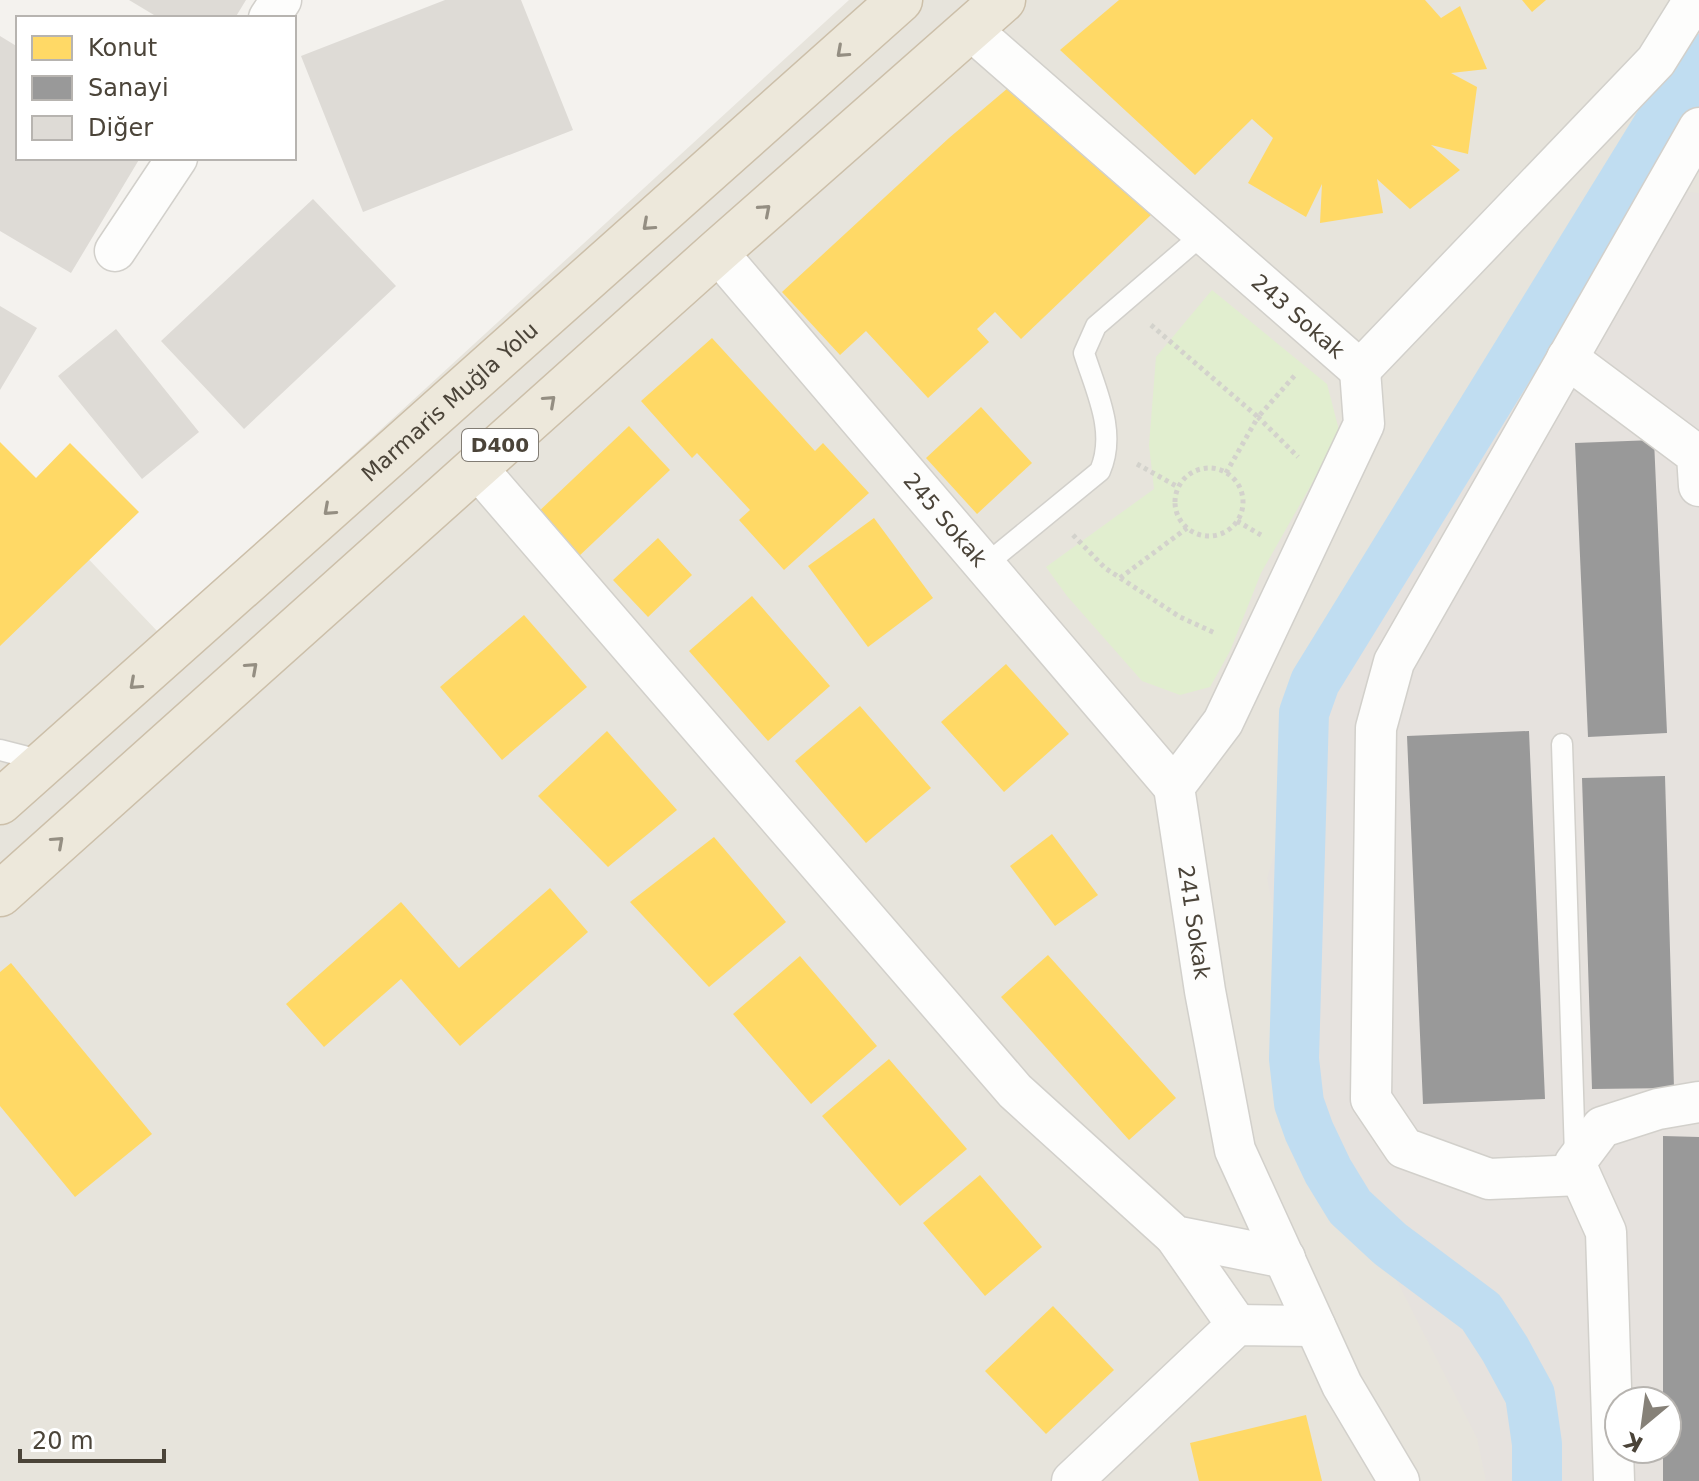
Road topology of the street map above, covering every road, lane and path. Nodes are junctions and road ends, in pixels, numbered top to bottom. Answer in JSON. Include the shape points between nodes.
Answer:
{"nodes":[{"id":1,"x":1003,"y":0,"type":"edge"},
{"id":2,"x":1694,"y":0,"type":"edge"},
{"id":3,"x":882,"y":5,"type":"edge"},
{"id":4,"x":970,"y":29,"type":"junction"},
{"id":5,"x":1699,"y":128,"type":"edge"},
{"id":6,"x":176,"y":160,"type":"edge"},
{"id":7,"x":1203,"y":234,"type":"junction"},
{"id":8,"x":115,"y":251,"type":"dead end"},
{"id":9,"x":717,"y":252,"type":"junction"},
{"id":10,"x":1123,"y":302,"type":"junction"},
{"id":11,"x":1325,"y":341,"type":"junction"},
{"id":12,"x":1567,"y":358,"type":"junction"},
{"id":13,"x":1360,"y":370,"type":"junction"},
{"id":14,"x":1258,"y":417,"type":"junction"},
{"id":15,"x":1106,"y":447,"type":"junction"},
{"id":16,"x":476,"y":467,"type":"junction"},
{"id":17,"x":1226,"y":473,"type":"junction"},
{"id":18,"x":1338,"y":478,"type":"junction"},
{"id":19,"x":1699,"y":486,"type":"edge"},
{"id":20,"x":1178,"y":487,"type":"junction"},
{"id":21,"x":1050,"y":511,"type":"junction"},
{"id":22,"x":1187,"y":528,"type":"junction"},
{"id":23,"x":984,"y":566,"type":"junction"},
{"id":24,"x":1120,"y":578,"type":"junction"},
{"id":25,"x":1255,"y":653,"type":"junction"},
{"id":26,"x":1562,"y":744,"type":"dead end"},
{"id":27,"x":0,"y":750,"type":"edge"},
{"id":28,"x":47,"y":762,"type":"junction"},
{"id":29,"x":1174,"y":787,"type":"junction"},
{"id":30,"x":0,"y":802,"type":"edge"},
{"id":31,"x":0,"y":894,"type":"edge"},
{"id":32,"x":1699,"y":1102,"type":"edge"},
{"id":33,"x":1578,"y":1169,"type":"junction"},
{"id":34,"x":1175,"y":1236,"type":"junction"},
{"id":35,"x":1285,"y":1258,"type":"junction"},
{"id":36,"x":1237,"y":1325,"type":"junction"},
{"id":37,"x":1315,"y":1326,"type":"junction"},
{"id":38,"x":1072,"y":1481,"type":"edge"},
{"id":39,"x":1399,"y":1481,"type":"edge"},
{"id":40,"x":1614,"y":1481,"type":"edge"}],
"edges":[{"from":1,"to":4,"type":"highway","number":"D400"},
{"from":2,"to":13,"type":"street","name":"243 Sokak","via":[[1656,61]]},
{"from":3,"to":28,"type":"highway","name":"Marmaris Muğla Yolu","number":"D400","one_way":true},
{"from":4,"to":7,"type":"street","name":"243 Sokak"},
{"from":9,"to":4,"type":"highway","number":"D400","one_way":true},
{"from":5,"to":12,"type":"street"},
{"from":6,"to":8,"type":"street"},
{"from":7,"to":10,"type":"lane"},
{"from":7,"to":11,"type":"street","name":"243 Sokak"},
{"from":16,"to":9,"type":"highway","number":"D400","one_way":true},
{"from":9,"to":23,"type":"street","name":"245 Sokak"},
{"from":10,"to":14,"type":"path"},
{"from":10,"to":15,"type":"lane","via":[[1096,326],[1084,353],[1106,421]]},
{"from":11,"to":13,"type":"street","name":"243 Sokak"},
{"from":11,"to":14,"type":"path"},
{"from":12,"to":19,"type":"street","via":[[1697,455]]},
{"from":12,"to":33,"type":"street","via":[[1394,662],[1376,728],[1371,1099],[1404,1148],[1489,1179]]},
{"from":13,"to":18,"type":"street","via":[[1364,424]]},
{"from":14,"to":17,"type":"path"},
{"from":14,"to":18,"type":"path","via":[[1294,455]]},
{"from":15,"to":20,"type":"path"},
{"from":15,"to":21,"type":"lane","via":[[1100,471]]},
{"from":31,"to":16,"type":"highway","number":"D400","one_way":true},
{"from":16,"to":34,"type":"street","via":[[1015,1091]]},
{"from":17,"to":20,"type":"path","via":[[1204,469]]},
{"from":17,"to":22,"type":"path","via":[[1240,490],[1237,521],[1218,534],[1196,534]]},
{"from":18,"to":25,"type":"street"},
{"from":20,"to":22,"type":"path","via":[[1175,510]]},
{"from":21,"to":23,"type":"lane"},
{"from":21,"to":24,"type":"path"},
{"from":22,"to":24,"type":"path"},
{"from":23,"to":29,"type":"street","name":"245 Sokak"},
{"from":24,"to":25,"type":"path","via":[[1180,617]]},
{"from":25,"to":29,"type":"street","via":[[1223,722]]},
{"from":26,"to":33,"type":"lane"},
{"from":27,"to":28,"type":"lane"},
{"from":28,"to":30,"type":"highway","name":"Marmaris Muğla Yolu","number":"D400"},
{"from":29,"to":35,"type":"street","name":"241 Sokak","via":[[1235,1150]]},
{"from":32,"to":33,"type":"street","via":[[1602,1127]]},
{"from":33,"to":40,"type":"street","via":[[1606,1232]]},
{"from":34,"to":35,"type":"street"},
{"from":34,"to":36,"type":"street"},
{"from":35,"to":37,"type":"street","name":"241 Sokak"},
{"from":36,"to":37,"type":"street"},
{"from":36,"to":38,"type":"street"},
{"from":37,"to":39,"type":"street","name":"241 Sokak","via":[[1342,1385]]}]}
